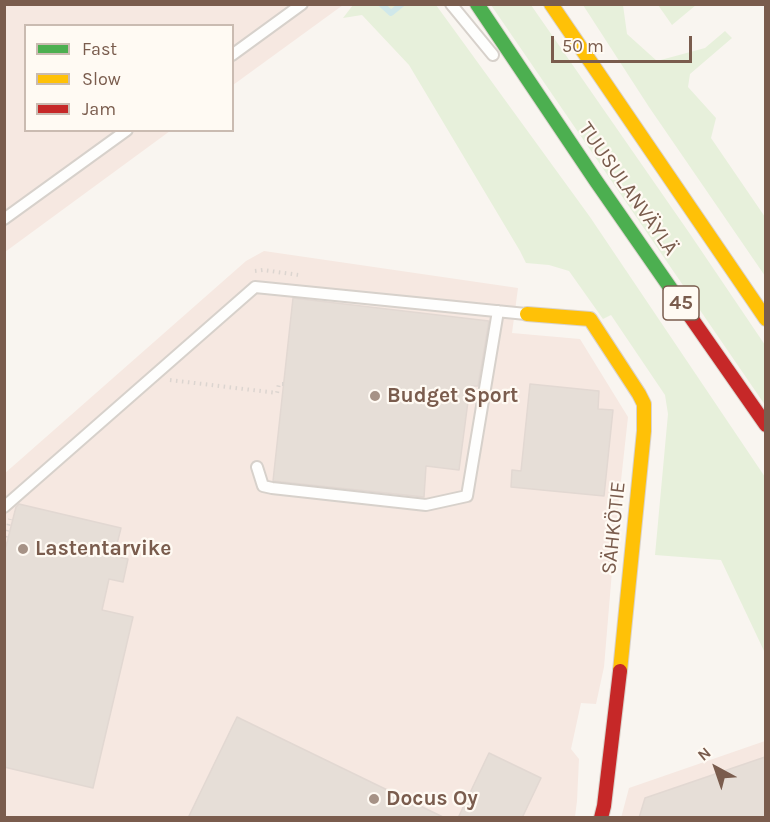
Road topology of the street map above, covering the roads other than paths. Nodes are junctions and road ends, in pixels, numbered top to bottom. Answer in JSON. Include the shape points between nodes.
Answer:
{"nodes":[{"id":1,"x":302,"y":4,"type":"edge"},
{"id":2,"x":451,"y":4,"type":"edge"},
{"id":3,"x":477,"y":4,"type":"edge"},
{"id":4,"x":551,"y":4,"type":"edge"},
{"id":5,"x":594,"y":47,"type":"dead end"},
{"id":6,"x":234,"y":54,"type":"edge"},
{"id":7,"x":502,"y":66,"type":"dead end"},
{"id":8,"x":524,"y":93,"type":"dead end"},
{"id":9,"x":125,"y":132,"type":"edge"},
{"id":10,"x":644,"y":142,"type":"junction"},
{"id":11,"x":596,"y":181,"type":"junction"},
{"id":12,"x":4,"y":219,"type":"edge"},
{"id":13,"x":498,"y":311,"type":"junction"},
{"id":14,"x":527,"y":314,"type":"joint"},
{"id":15,"x":765,"y":319,"type":"edge"},
{"id":16,"x":765,"y":425,"type":"edge"},
{"id":17,"x":257,"y":467,"type":"dead end"},
{"id":18,"x":8,"y":511,"type":"edge"},
{"id":19,"x":601,"y":818,"type":"edge"}],
"edges":[{"from":1,"to":6,"type":"lane"},
{"from":2,"to":7,"type":"lane"},
{"from":3,"to":11,"type":"main road","name":"TUUSULANVÄYLÄ","number":"45"},
{"from":4,"to":10,"type":"main road","name":"TUUSULANVÄYLÄ"},
{"from":5,"to":10,"type":"lane"},
{"from":8,"to":11,"type":"lane"},
{"from":9,"to":12,"type":"lane"},
{"from":10,"to":15,"type":"main road","name":"TUUSULANVÄYLÄ"},
{"from":11,"to":16,"type":"main road","name":"TUUSULANVÄYLÄ","number":"45"},
{"from":13,"to":14,"type":"lane"},
{"from":13,"to":17,"type":"lane","via":[[467,496],[426,506],[272,488],[262,486]]},
{"from":13,"to":18,"type":"lane","via":[[255,286]]},
{"from":14,"to":19,"type":"main road","name":"SÄHKÖTIE","via":[[590,319],[644,404],[632,561]]}]}
